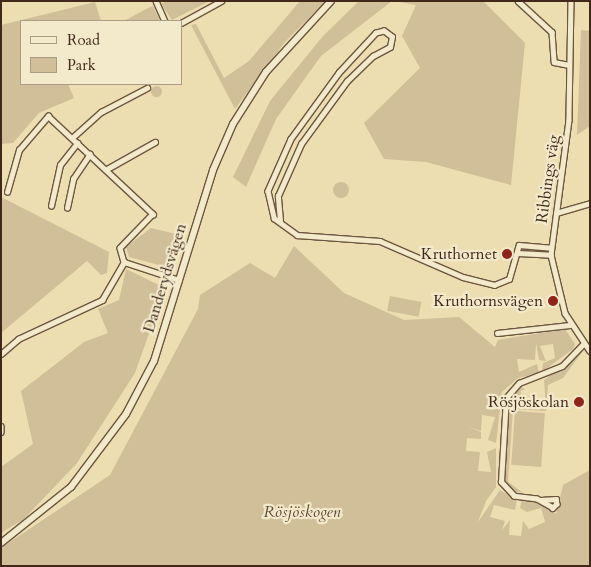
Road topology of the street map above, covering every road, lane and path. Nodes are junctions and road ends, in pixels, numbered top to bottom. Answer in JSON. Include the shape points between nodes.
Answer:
{"nodes":[{"id":1,"x":156,"y":1,"type":"edge"},
{"id":2,"x":221,"y":1,"type":"edge"},
{"id":3,"x":331,"y":1,"type":"edge"},
{"id":4,"x":518,"y":1,"type":"edge"},
{"id":5,"x":571,"y":1,"type":"edge"},
{"id":6,"x":165,"y":20,"type":"edge"},
{"id":7,"x":182,"y":22,"type":"edge"},
{"id":8,"x":569,"y":65,"type":"junction"},
{"id":9,"x":147,"y":88,"type":"dead end"},
{"id":10,"x":72,"y":138,"type":"junction"},
{"id":11,"x":155,"y":142,"type":"dead end"},
{"id":12,"x":76,"y":143,"type":"junction"},
{"id":13,"x":90,"y":154,"type":"junction"},
{"id":14,"x":107,"y":170,"type":"junction"},
{"id":15,"x":6,"y":192,"type":"dead end"},
{"id":16,"x":590,"y":203,"type":"edge"},
{"id":17,"x":52,"y":206,"type":"dead end"},
{"id":18,"x":67,"y":208,"type":"dead end"},
{"id":19,"x":556,"y":213,"type":"junction"},
{"id":20,"x":280,"y":221,"type":"junction"},
{"id":21,"x":551,"y":248,"type":"junction"},
{"id":22,"x":518,"y":253,"type":"junction"},
{"id":23,"x":551,"y":255,"type":"junction"},
{"id":24,"x":124,"y":262,"type":"junction"},
{"id":25,"x":179,"y":280,"type":"junction"},
{"id":26,"x":570,"y":325,"type":"junction"},
{"id":27,"x":497,"y":333,"type":"dead end"},
{"id":28,"x":583,"y":344,"type":"junction"},
{"id":29,"x":590,"y":351,"type":"edge"},
{"id":30,"x":1,"y":354,"type":"edge"},
{"id":31,"x":1,"y":426,"type":"edge"},
{"id":32,"x":1,"y":432,"type":"edge"},
{"id":33,"x":541,"y":500,"type":"dead end"},
{"id":34,"x":1,"y":544,"type":"edge"}],
"edges":[{"from":1,"to":6,"type":"street"},
{"from":2,"to":7,"type":"street"},
{"from":3,"to":25,"type":"main road","name":"Danderydsvägen","via":[[266,72],[233,124],[213,170]]},
{"from":4,"to":8,"type":"street","via":[[552,32],[554,62]]},
{"from":5,"to":8,"type":"street","name":"Ribbings väg"},
{"from":8,"to":19,"type":"street","name":"Ribbings väg","via":[[569,120]]},
{"from":9,"to":10,"type":"street","via":[[101,112]]},
{"from":10,"to":12,"type":"street"},
{"from":10,"to":15,"type":"street","via":[[48,116],[36,125],[19,150]]},
{"from":11,"to":14,"type":"street"},
{"from":12,"to":13,"type":"street"},
{"from":12,"to":17,"type":"street","via":[[60,165]]},
{"from":13,"to":14,"type":"street"},
{"from":13,"to":18,"type":"street","via":[[73,179]]},
{"from":14,"to":24,"type":"street","via":[[154,214],[122,246]]},
{"from":16,"to":19,"type":"street"},
{"from":19,"to":21,"type":"street","name":"Ribbings väg"},
{"from":20,"to":20,"type":"street","via":[[278,196],[300,144],[347,81],[373,56],[390,47],[392,38],[386,32],[376,33],[339,73],[291,139],[268,191],[270,210]]},
{"from":20,"to":22,"type":"street","via":[[306,238],[363,238],[389,244],[463,277],[494,285],[509,279]]},
{"from":21,"to":22,"type":"street","via":[[519,245]]},
{"from":21,"to":23,"type":"street","name":"Ribbings väg"},
{"from":22,"to":23,"type":"street"},
{"from":23,"to":26,"type":"street","name":"Ribbings väg","via":[[556,293]]},
{"from":24,"to":25,"type":"street"},
{"from":24,"to":30,"type":"street","via":[[102,300],[18,339]]},
{"from":25,"to":34,"type":"main road","name":"Danderydsvägen","via":[[154,361],[110,439],[53,504]]},
{"from":26,"to":27,"type":"street"},
{"from":26,"to":28,"type":"street","name":"Ribbings väg"},
{"from":28,"to":29,"type":"street","name":"Ribbings väg"},
{"from":28,"to":33,"type":"street","via":[[562,366],[519,383],[506,398],[501,482],[514,496]]},
{"from":31,"to":32,"type":"street"}]}
